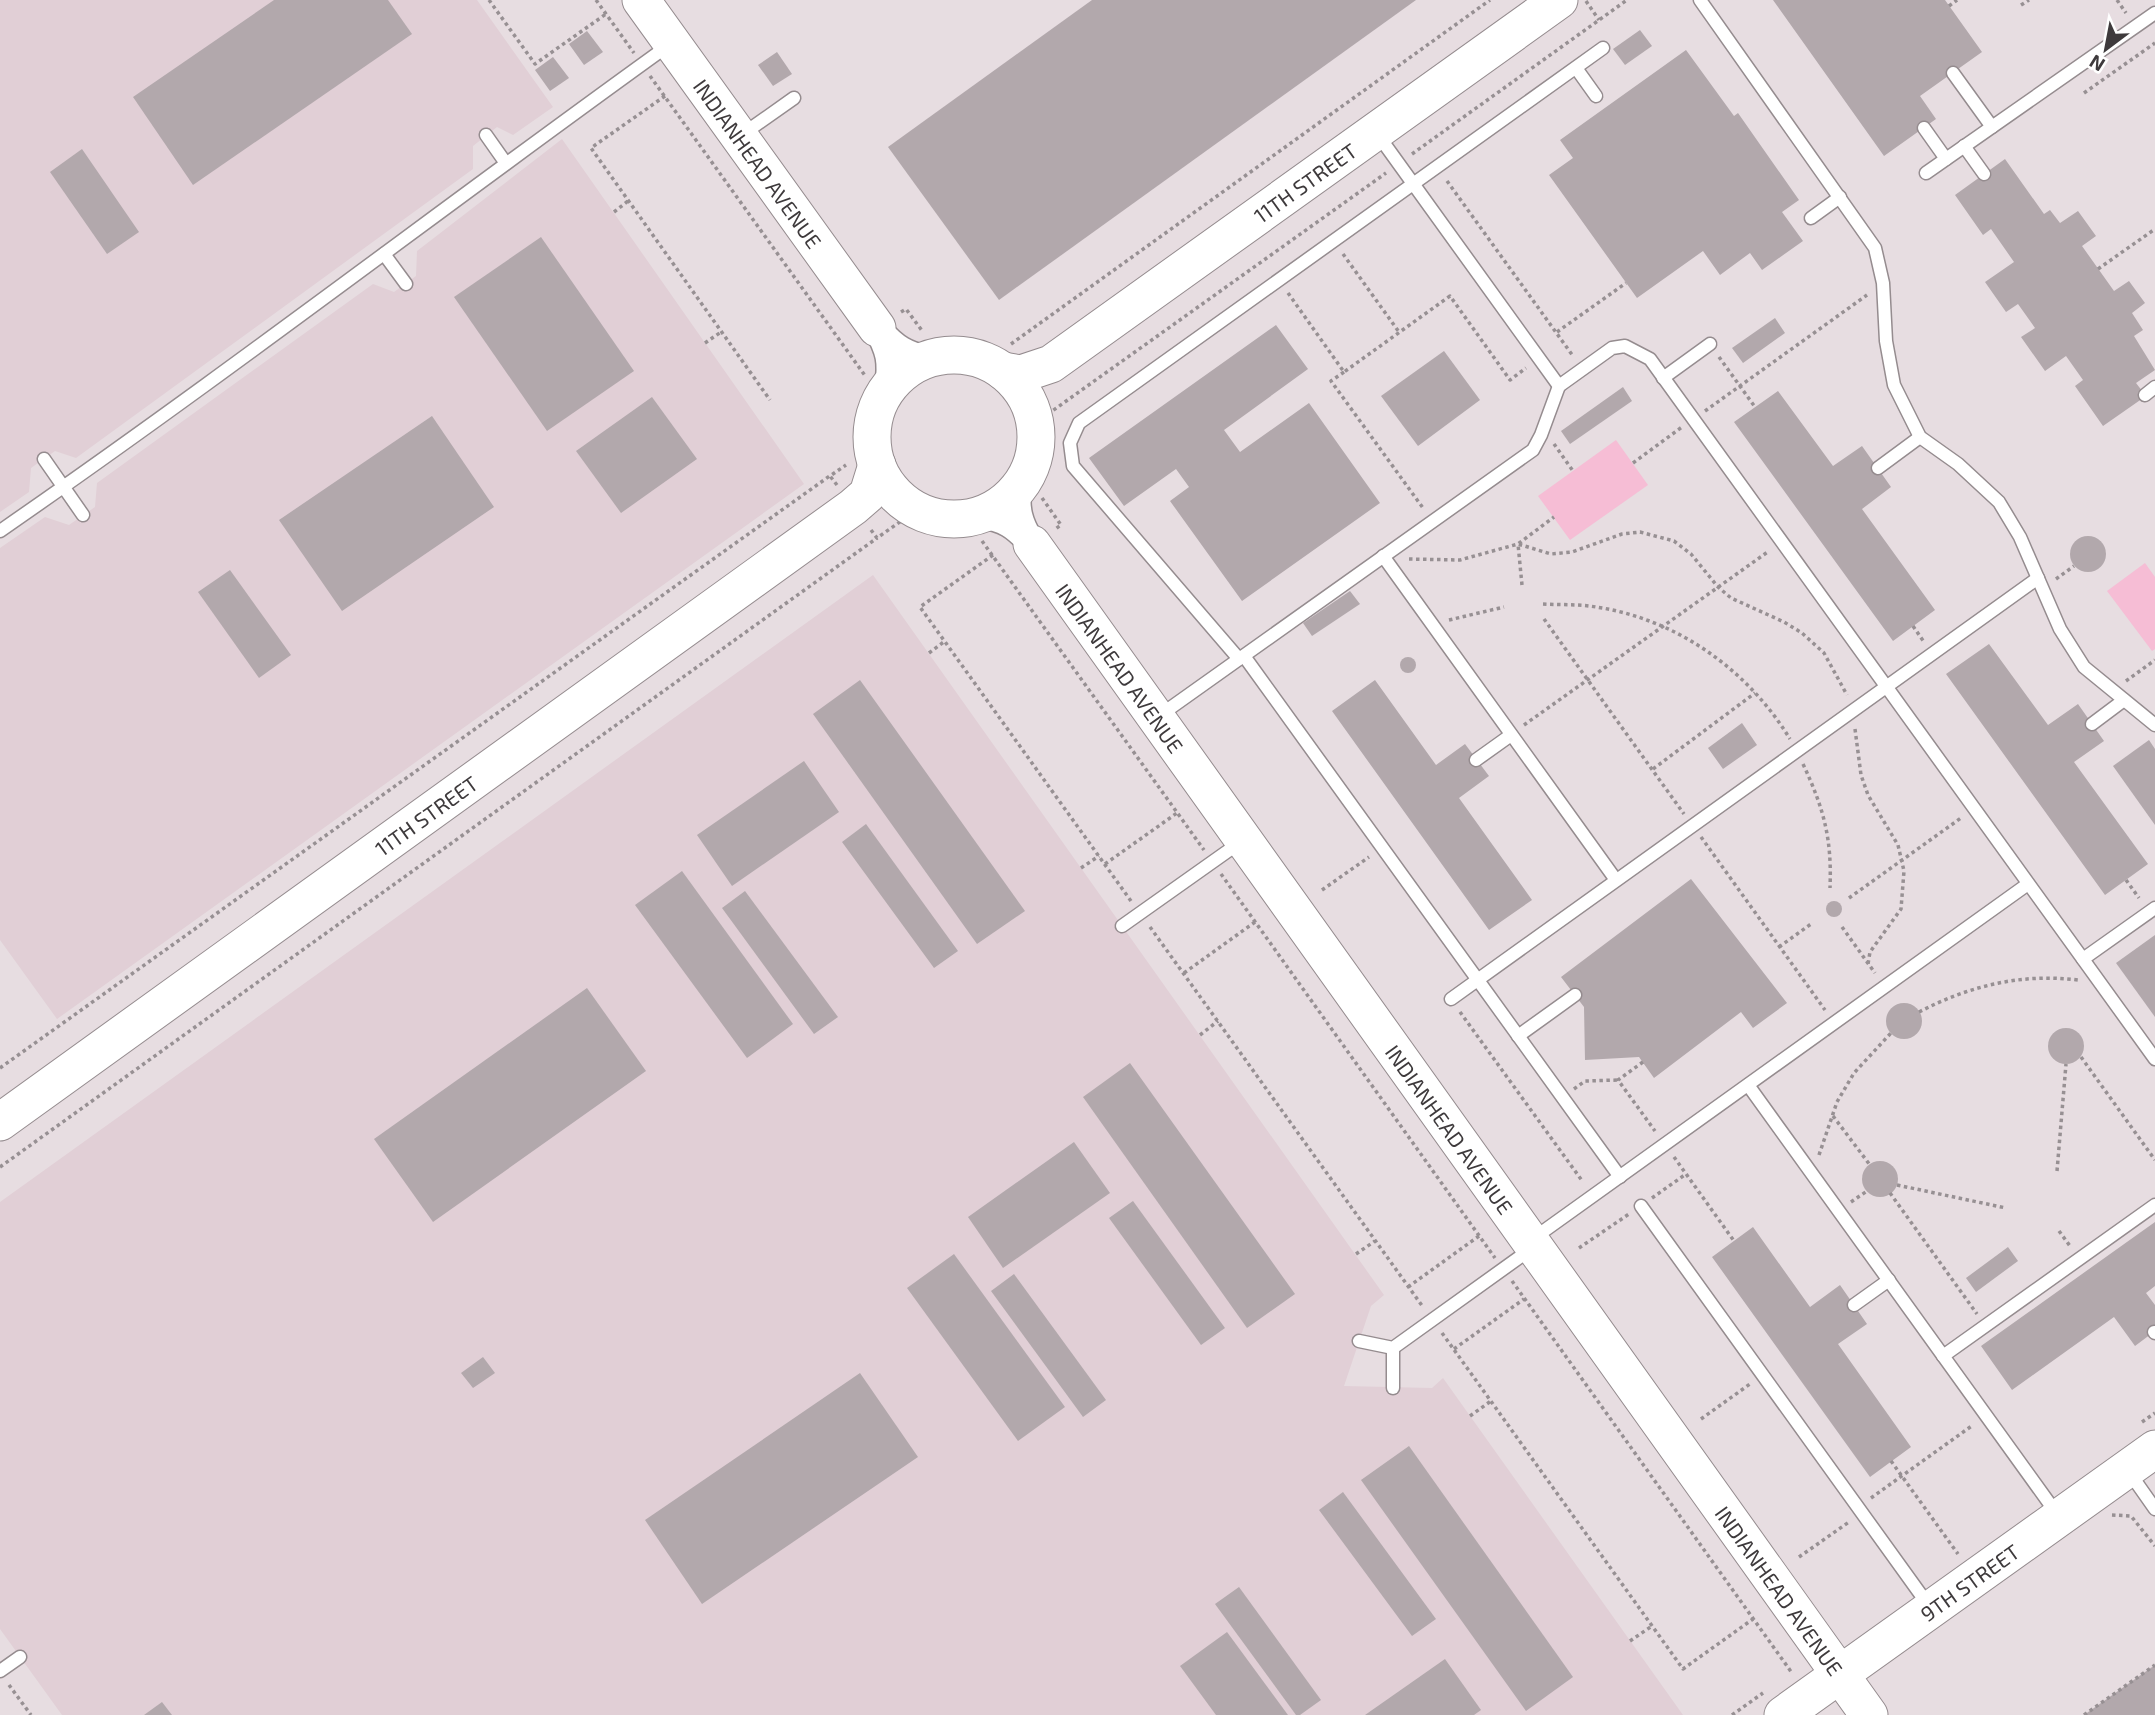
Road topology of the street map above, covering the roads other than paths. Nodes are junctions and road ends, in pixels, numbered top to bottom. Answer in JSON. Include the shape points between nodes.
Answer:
{"nodes":[{"id":1,"x":641,"y":0,"type":"edge"},
{"id":2,"x":1559,"y":0,"type":"edge"},
{"id":3,"x":1700,"y":0,"type":"edge"},
{"id":4,"x":2155,"y":13,"type":"edge"},
{"id":5,"x":672,"y":43,"type":"junction"},
{"id":6,"x":1603,"y":48,"type":"dead end"},
{"id":7,"x":1576,"y":68,"type":"junction"},
{"id":8,"x":1954,"y":73,"type":"dead end"},
{"id":9,"x":1596,"y":96,"type":"dead end"},
{"id":10,"x":794,"y":98,"type":"dead end"},
{"id":11,"x":1992,"y":127,"type":"junction"},
{"id":12,"x":1924,"y":128,"type":"dead end"},
{"id":13,"x":1376,"y":132,"type":"junction"},
{"id":14,"x":485,"y":135,"type":"dead end"},
{"id":15,"x":740,"y":136,"type":"junction"},
{"id":16,"x":1964,"y":146,"type":"junction"},
{"id":17,"x":1946,"y":159,"type":"junction"},
{"id":18,"x":505,"y":162,"type":"junction"},
{"id":19,"x":1926,"y":173,"type":"dead end"},
{"id":20,"x":1984,"y":174,"type":"dead end"},
{"id":21,"x":1413,"y":184,"type":"junction"},
{"id":22,"x":1840,"y":197,"type":"junction"},
{"id":23,"x":1811,"y":218,"type":"dead end"},
{"id":24,"x":384,"y":254,"type":"junction"},
{"id":25,"x":406,"y":284,"type":"dead end"},
{"id":26,"x":877,"y":328,"type":"junction"},
{"id":27,"x":1710,"y":344,"type":"road end"},
{"id":28,"x":1000,"y":355,"type":"junction"},
{"id":29,"x":926,"y":359,"type":"junction"},
{"id":30,"x":1051,"y":364,"type":"junction"},
{"id":31,"x":1663,"y":378,"type":"junction"},
{"id":32,"x":1559,"y":386,"type":"junction"},
{"id":33,"x":888,"y":387,"type":"junction"},
{"id":34,"x":1032,"y":409,"type":"junction"},
{"id":35,"x":1920,"y":437,"type":"junction"},
{"id":36,"x":44,"y":459,"type":"dead end"},
{"id":37,"x":861,"y":462,"type":"junction"},
{"id":38,"x":1878,"y":468,"type":"dead end"},
{"id":39,"x":63,"y":487,"type":"junction"},
{"id":40,"x":1018,"y":489,"type":"junction"},
{"id":41,"x":902,"y":500,"type":"junction"},
{"id":42,"x":853,"y":507,"type":"junction"},
{"id":43,"x":83,"y":515,"type":"dead end"},
{"id":44,"x":974,"y":529,"type":"junction"},
{"id":45,"x":0,"y":531,"type":"edge"},
{"id":46,"x":1032,"y":544,"type":"junction"},
{"id":47,"x":1383,"y":556,"type":"junction"},
{"id":48,"x":2040,"y":583,"type":"junction"},
{"id":49,"x":1241,"y":658,"type":"junction"},
{"id":50,"x":1886,"y":687,"type":"junction"},
{"id":51,"x":2124,"y":700,"type":"junction"},
{"id":52,"x":1157,"y":718,"type":"junction"},
{"id":53,"x":2092,"y":723,"type":"dead end"},
{"id":54,"x":2155,"y":725,"type":"edge"},
{"id":55,"x":1511,"y":735,"type":"junction"},
{"id":56,"x":1476,"y":760,"type":"dead end"},
{"id":57,"x":1243,"y":840,"type":"junction"},
{"id":58,"x":1616,"y":880,"type":"junction"},
{"id":59,"x":2028,"y":884,"type":"junction"},
{"id":60,"x":2152,"y":910,"type":"edge"},
{"id":61,"x":1122,"y":926,"type":"dead end"},
{"id":62,"x":2083,"y":959,"type":"junction"},
{"id":63,"x":1478,"y":980,"type":"junction"},
{"id":64,"x":1575,"y":995,"type":"dead end"},
{"id":65,"x":1451,"y":999,"type":"road end"},
{"id":66,"x":1518,"y":1036,"type":"junction"},
{"id":67,"x":2155,"y":1059,"type":"edge"},
{"id":68,"x":1748,"y":1085,"type":"junction"},
{"id":69,"x":0,"y":1122,"type":"edge"},
{"id":70,"x":1620,"y":1177,"type":"junction"},
{"id":71,"x":2155,"y":1205,"type":"edge"},
{"id":72,"x":1641,"y":1206,"type":"dead end"},
{"id":73,"x":1532,"y":1244,"type":"junction"},
{"id":74,"x":1889,"y":1280,"type":"junction"},
{"id":75,"x":1854,"y":1305,"type":"dead end"},
{"id":76,"x":1359,"y":1341,"type":"dead end"},
{"id":77,"x":1393,"y":1348,"type":"junction"},
{"id":78,"x":1943,"y":1356,"type":"junction"},
{"id":79,"x":1393,"y":1388,"type":"dead end"},
{"id":80,"x":2141,"y":1459,"type":"edge"},
{"id":81,"x":2155,"y":1509,"type":"edge"},
{"id":82,"x":2059,"y":1518,"type":"junction"},
{"id":83,"x":1931,"y":1609,"type":"junction"},
{"id":84,"x":20,"y":1657,"type":"dead end"},
{"id":85,"x":0,"y":1671,"type":"edge"},
{"id":86,"x":1840,"y":1675,"type":"junction"},
{"id":87,"x":1796,"y":1706,"type":"edge"},
{"id":88,"x":1869,"y":1715,"type":"edge"}],
"edges":[{"from":1,"to":5,"type":"main road","name":"INDIANHEAD AVENUE"},
{"from":2,"to":13,"type":"main road","name":"11TH STREET"},
{"from":3,"to":22,"type":"lane"},
{"from":4,"to":11,"type":"lane"},
{"from":5,"to":15,"type":"main road","name":"INDIANHEAD AVENUE"},
{"from":5,"to":18,"type":"lane"},
{"from":6,"to":7,"type":"lane"},
{"from":7,"to":9,"type":"lane"},
{"from":7,"to":21,"type":"lane"},
{"from":8,"to":11,"type":"lane"},
{"from":10,"to":15,"type":"lane"},
{"from":11,"to":16,"type":"lane"},
{"from":12,"to":17,"type":"lane"},
{"from":13,"to":21,"type":"lane"},
{"from":13,"to":30,"type":"main road","name":"11TH STREET"},
{"from":14,"to":18,"type":"lane"},
{"from":15,"to":26,"type":"main road","name":"INDIANHEAD AVENUE"},
{"from":16,"to":17,"type":"lane"},
{"from":16,"to":20,"type":"lane"},
{"from":17,"to":19,"type":"lane"},
{"from":18,"to":24,"type":"lane"},
{"from":21,"to":32,"type":"lane"},
{"from":21,"to":49,"type":"lane","via":[[1079,423],[1070,443],[1073,467]]},
{"from":22,"to":23,"type":"lane"},
{"from":22,"to":35,"type":"lane","via":[[1875,248],[1895,385]]},
{"from":24,"to":25,"type":"lane"},
{"from":24,"to":39,"type":"lane"},
{"from":26,"to":29,"type":"street","via":[[906,354]]},
{"from":26,"to":33,"type":"street","via":[[891,366]]},
{"from":27,"to":31,"type":"lane"},
{"from":28,"to":29,"type":"main road","via":[[985,361],[966,355]]},
{"from":28,"to":30,"type":"main road","via":[[1021,374]]},
{"from":28,"to":34,"type":"main road"},
{"from":29,"to":33,"type":"main road","via":[[905,370]]},
{"from":30,"to":34,"type":"main road","via":[[1040,378]]},
{"from":31,"to":32,"type":"lane","via":[[1650,359],[1625,346],[1612,348]]},
{"from":31,"to":50,"type":"lane"},
{"from":32,"to":47,"type":"lane","via":[[1533,450]]},
{"from":33,"to":37,"type":"main road","via":[[873,422],[872,444]]},
{"from":34,"to":40,"type":"main road","via":[[1036,450]]},
{"from":35,"to":38,"type":"lane"},
{"from":35,"to":48,"type":"lane","via":[[1999,502]]},
{"from":36,"to":39,"type":"lane"},
{"from":37,"to":41,"type":"main road"},
{"from":37,"to":42,"type":"main road","via":[[868,494]]},
{"from":39,"to":43,"type":"lane"},
{"from":39,"to":45,"type":"lane"},
{"from":40,"to":44,"type":"main road"},
{"from":40,"to":46,"type":"street","via":[[1016,508]]},
{"from":41,"to":42,"type":"main road","via":[[886,496]]},
{"from":41,"to":44,"type":"main road","via":[[921,512],[957,519]]},
{"from":42,"to":69,"type":"main road","name":"11TH STREET"},
{"from":44,"to":46,"type":"street","via":[[1000,519]]},
{"from":46,"to":52,"type":"main road","name":"INDIANHEAD AVENUE"},
{"from":47,"to":49,"type":"lane"},
{"from":47,"to":55,"type":"lane"},
{"from":48,"to":50,"type":"lane"},
{"from":48,"to":51,"type":"lane","via":[[2060,629],[2084,667]]},
{"from":49,"to":52,"type":"lane"},
{"from":49,"to":63,"type":"lane"},
{"from":50,"to":58,"type":"lane"},
{"from":50,"to":59,"type":"lane"},
{"from":51,"to":53,"type":"lane"},
{"from":51,"to":54,"type":"lane"},
{"from":52,"to":57,"type":"main road","name":"INDIANHEAD AVENUE"},
{"from":55,"to":56,"type":"lane"},
{"from":55,"to":58,"type":"lane"},
{"from":57,"to":61,"type":"lane"},
{"from":57,"to":73,"type":"main road","name":"INDIANHEAD AVENUE"},
{"from":58,"to":63,"type":"lane"},
{"from":59,"to":62,"type":"lane"},
{"from":59,"to":68,"type":"lane"},
{"from":60,"to":62,"type":"lane"},
{"from":62,"to":67,"type":"lane"},
{"from":63,"to":65,"type":"lane"},
{"from":63,"to":66,"type":"lane"},
{"from":64,"to":66,"type":"lane"},
{"from":66,"to":70,"type":"lane"},
{"from":68,"to":70,"type":"lane"},
{"from":68,"to":74,"type":"lane"},
{"from":70,"to":73,"type":"lane"},
{"from":71,"to":78,"type":"lane"},
{"from":72,"to":83,"type":"lane"},
{"from":73,"to":77,"type":"lane"},
{"from":73,"to":86,"type":"main road","name":"INDIANHEAD AVENUE"},
{"from":74,"to":75,"type":"lane"},
{"from":74,"to":78,"type":"lane"},
{"from":76,"to":77,"type":"lane"},
{"from":77,"to":79,"type":"lane"},
{"from":78,"to":82,"type":"lane"},
{"from":80,"to":81,"type":"lane"},
{"from":80,"to":82,"type":"main road","name":"9TH STREET"},
{"from":82,"to":83,"type":"main road","name":"9TH STREET"},
{"from":83,"to":86,"type":"main road","name":"9TH STREET"},
{"from":84,"to":85,"type":"lane"},
{"from":86,"to":87,"type":"main road","name":"9TH STREET"},
{"from":86,"to":88,"type":"main road","name":"INDIANHEAD AVENUE"}]}
